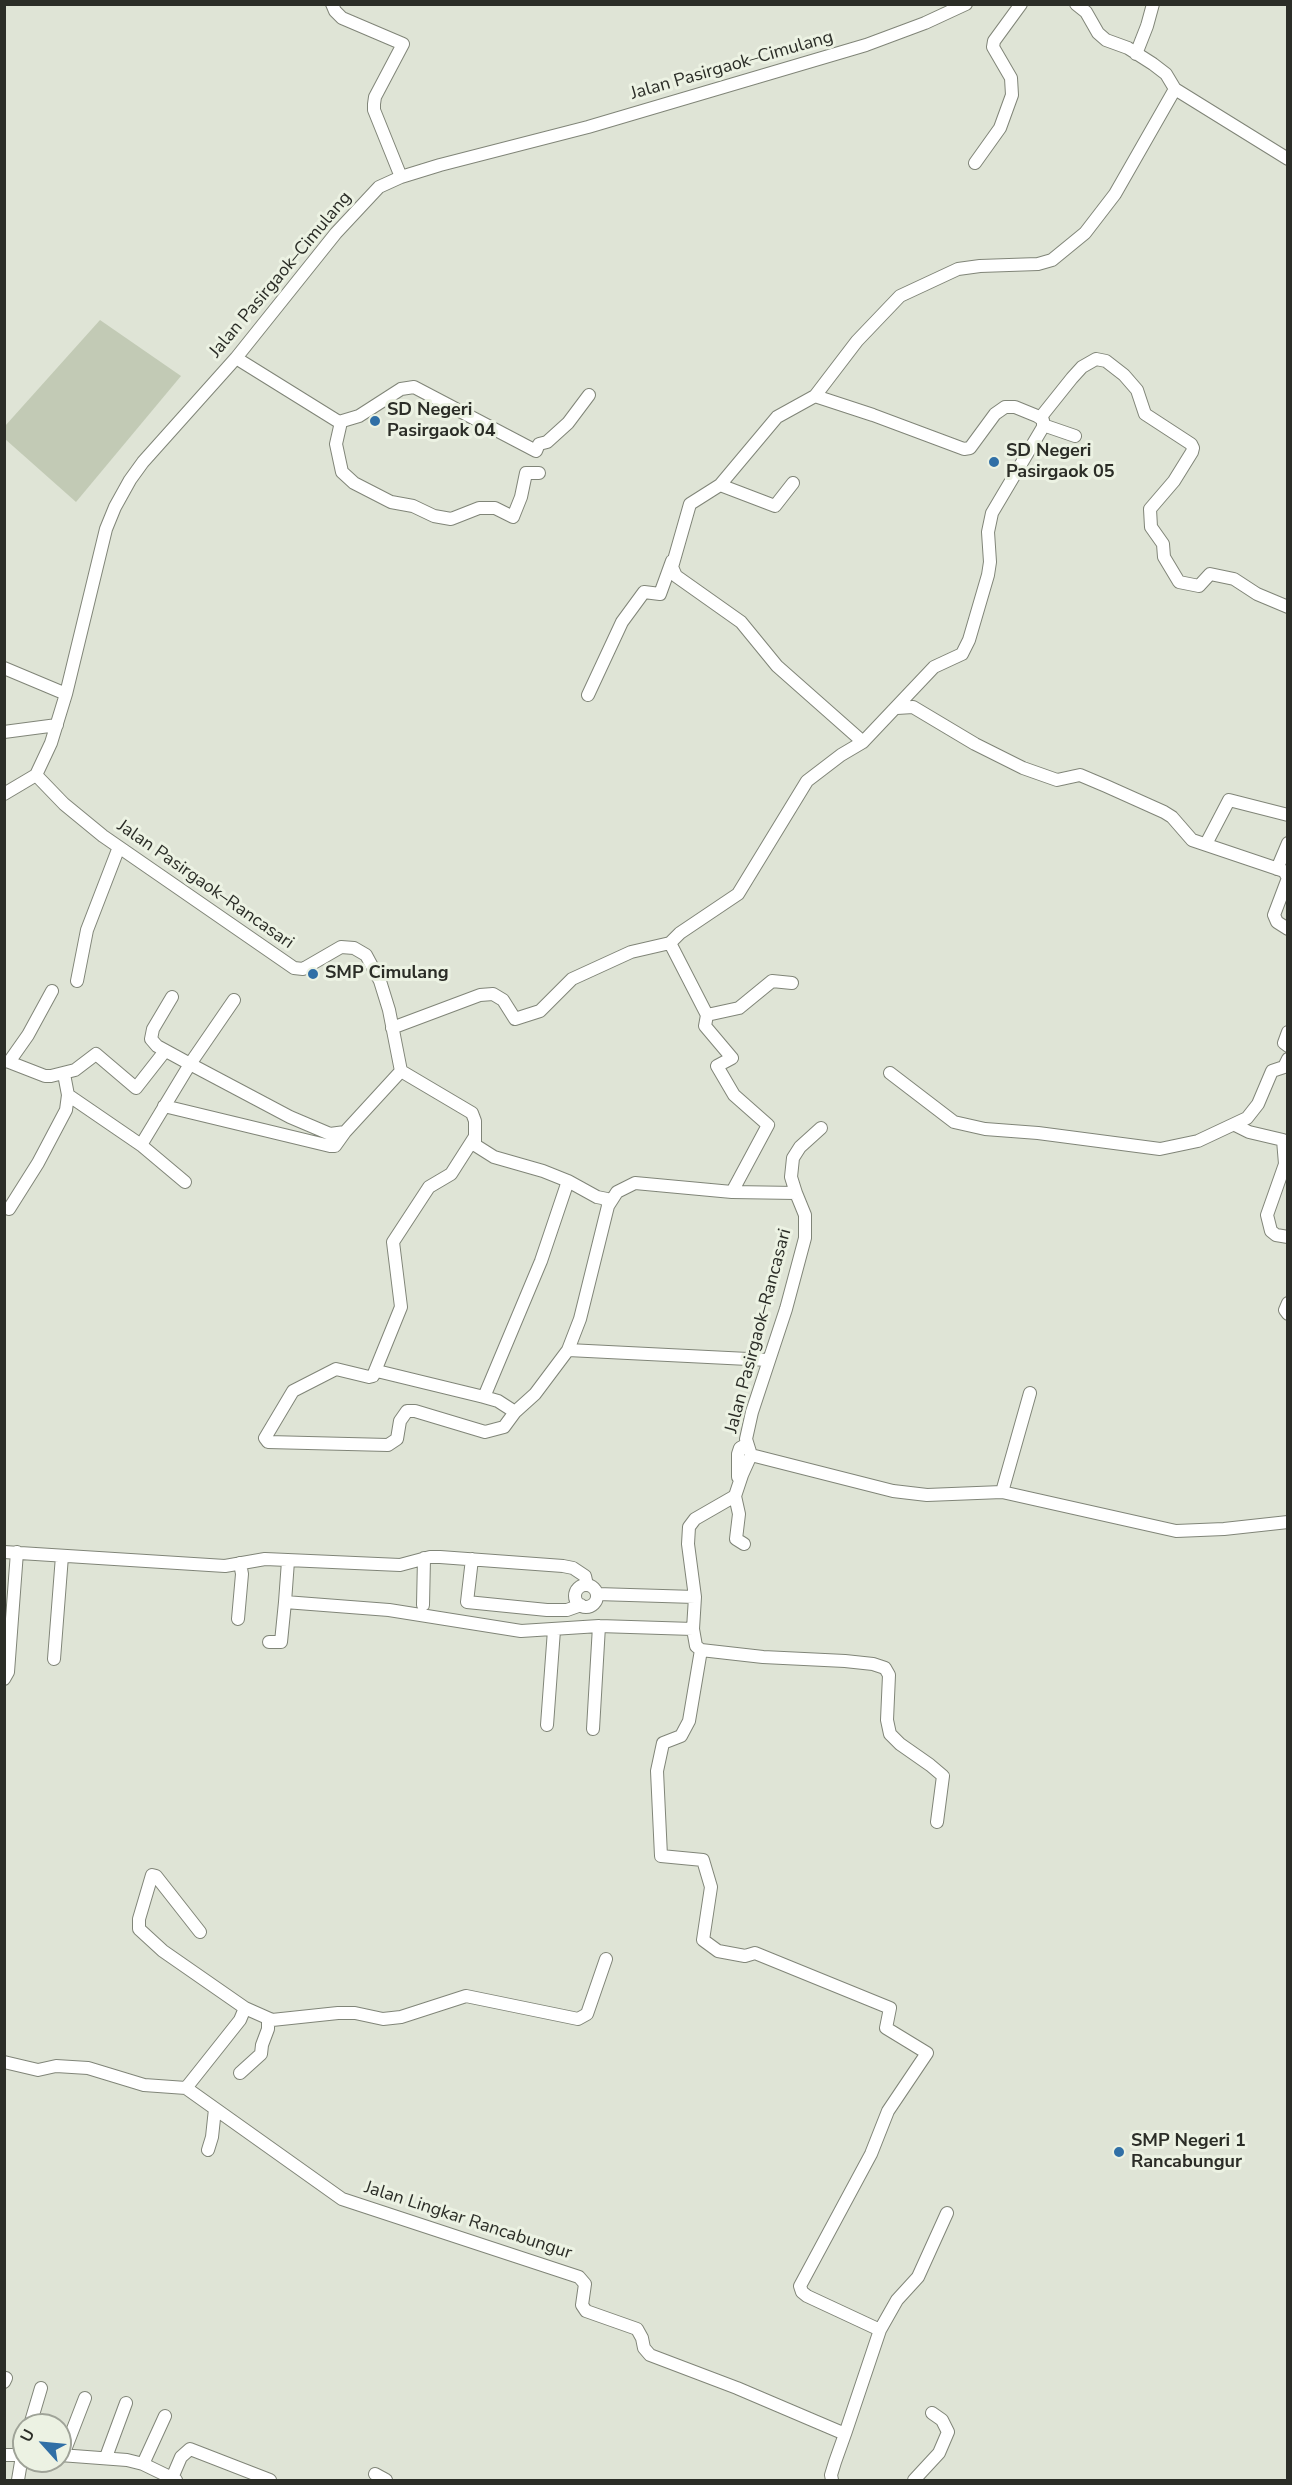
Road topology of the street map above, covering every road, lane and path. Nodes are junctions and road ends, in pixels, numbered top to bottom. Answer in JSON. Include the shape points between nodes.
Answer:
{"nodes":[{"id":1,"x":332,"y":4,"type":"edge"},
{"id":2,"x":966,"y":4,"type":"edge"},
{"id":3,"x":1021,"y":4,"type":"edge"},
{"id":4,"x":1076,"y":4,"type":"edge"},
{"id":5,"x":1153,"y":4,"type":"edge"},
{"id":6,"x":1136,"y":54,"type":"junction"},
{"id":7,"x":1175,"y":89,"type":"junction"},
{"id":8,"x":1287,"y":159,"type":"edge"},
{"id":9,"x":975,"y":163,"type":"dead end"},
{"id":10,"x":401,"y":177,"type":"junction"},
{"id":11,"x":236,"y":358,"type":"junction"},
{"id":12,"x":589,"y":395,"type":"dead end"},
{"id":13,"x":815,"y":396,"type":"junction"},
{"id":14,"x":1042,"y":421,"type":"junction"},
{"id":15,"x":341,"y":422,"type":"junction"},
{"id":16,"x":1075,"y":436,"type":"dead end"},
{"id":17,"x":539,"y":473,"type":"dead end"},
{"id":18,"x":793,"y":483,"type":"dead end"},
{"id":19,"x":720,"y":485,"type":"junction"},
{"id":20,"x":674,"y":558,"type":"junction"},
{"id":21,"x":1287,"y":607,"type":"edge"},
{"id":22,"x":4,"y":668,"type":"edge"},
{"id":23,"x":66,"y":694,"type":"junction"},
{"id":24,"x":588,"y":695,"type":"dead end"},
{"id":25,"x":897,"y":708,"type":"junction"},
{"id":26,"x":57,"y":725,"type":"junction"},
{"id":27,"x":4,"y":732,"type":"edge"},
{"id":28,"x":863,"y":742,"type":"junction"},
{"id":29,"x":36,"y":775,"type":"junction"},
{"id":30,"x":4,"y":794,"type":"edge"},
{"id":31,"x":1287,"y":815,"type":"edge"},
{"id":32,"x":1287,"y":843,"type":"edge"},
{"id":33,"x":1206,"y":844,"type":"junction"},
{"id":34,"x":119,"y":847,"type":"junction"},
{"id":35,"x":1283,"y":871,"type":"edge"},
{"id":36,"x":1287,"y":929,"type":"edge"},
{"id":37,"x":670,"y":943,"type":"junction"},
{"id":38,"x":77,"y":981,"type":"dead end"},
{"id":39,"x":792,"y":983,"type":"dead end"},
{"id":40,"x":52,"y":991,"type":"dead end"},
{"id":41,"x":172,"y":997,"type":"dead end"},
{"id":42,"x":234,"y":999,"type":"dead end"},
{"id":43,"x":707,"y":1015,"type":"junction"},
{"id":44,"x":392,"y":1028,"type":"junction"},
{"id":45,"x":1287,"y":1032,"type":"edge"},
{"id":46,"x":1287,"y":1046,"type":"edge"},
{"id":47,"x":165,"y":1051,"type":"junction"},
{"id":48,"x":1287,"y":1059,"type":"edge"},
{"id":49,"x":6,"y":1064,"type":"edge"},
{"id":50,"x":190,"y":1064,"type":"junction"},
{"id":51,"x":401,"y":1071,"type":"junction"},
{"id":52,"x":890,"y":1073,"type":"dead end"},
{"id":53,"x":64,"y":1074,"type":"junction"},
{"id":54,"x":68,"y":1095,"type":"junction"},
{"id":55,"x":164,"y":1107,"type":"junction"},
{"id":56,"x":1235,"y":1125,"type":"junction"},
{"id":57,"x":821,"y":1128,"type":"dead end"},
{"id":58,"x":345,"y":1132,"type":"junction"},
{"id":59,"x":474,"y":1138,"type":"junction"},
{"id":60,"x":141,"y":1145,"type":"junction"},
{"id":61,"x":1286,"y":1151,"type":"edge"},
{"id":62,"x":568,"y":1181,"type":"junction"},
{"id":63,"x":185,"y":1182,"type":"dead end"},
{"id":64,"x":732,"y":1192,"type":"junction"},
{"id":65,"x":796,"y":1193,"type":"junction"},
{"id":66,"x":608,"y":1206,"type":"junction"},
{"id":67,"x":9,"y":1209,"type":"dead end"},
{"id":68,"x":1287,"y":1238,"type":"edge"},
{"id":69,"x":1287,"y":1303,"type":"edge"},
{"id":70,"x":1287,"y":1314,"type":"edge"},
{"id":71,"x":568,"y":1350,"type":"junction"},
{"id":72,"x":768,"y":1360,"type":"junction"},
{"id":73,"x":377,"y":1371,"type":"junction"},
{"id":74,"x":1030,"y":1393,"type":"dead end"},
{"id":75,"x":484,"y":1397,"type":"junction"},
{"id":76,"x":514,"y":1412,"type":"junction"},
{"id":77,"x":749,"y":1450,"type":"junction"},
{"id":78,"x":736,"y":1492,"type":"junction"},
{"id":79,"x":1002,"y":1492,"type":"junction"},
{"id":80,"x":1287,"y":1522,"type":"edge"},
{"id":81,"x":744,"y":1544,"type":"dead end"},
{"id":82,"x":11,"y":1552,"type":"edge"},
{"id":83,"x":62,"y":1556,"type":"junction"},
{"id":84,"x":424,"y":1558,"type":"junction"},
{"id":85,"x":472,"y":1558,"type":"junction"},
{"id":86,"x":288,"y":1561,"type":"junction"},
{"id":87,"x":240,"y":1563,"type":"junction"},
{"id":88,"x":587,"y":1585,"type":"junction"},
{"id":89,"x":597,"y":1594,"type":"junction"},
{"id":90,"x":695,"y":1597,"type":"junction"},
{"id":91,"x":285,"y":1602,"type":"junction"},
{"id":92,"x":423,"y":1605,"type":"dead end"},
{"id":93,"x":581,"y":1605,"type":"junction"},
{"id":94,"x":238,"y":1619,"type":"dead end"},
{"id":95,"x":599,"y":1626,"type":"junction"},
{"id":96,"x":693,"y":1629,"type":"junction"},
{"id":97,"x":554,"y":1630,"type":"junction"},
{"id":98,"x":269,"y":1642,"type":"dead end"},
{"id":99,"x":700,"y":1650,"type":"junction"},
{"id":100,"x":54,"y":1659,"type":"dead end"},
{"id":101,"x":4,"y":1679,"type":"edge"},
{"id":102,"x":547,"y":1725,"type":"dead end"},
{"id":103,"x":592,"y":1729,"type":"dead end"},
{"id":104,"x":937,"y":1822,"type":"dead end"},
{"id":105,"x":200,"y":1932,"type":"dead end"},
{"id":106,"x":606,"y":1959,"type":"dead end"},
{"id":107,"x":245,"y":2008,"type":"junction"},
{"id":108,"x":268,"y":2019,"type":"junction"},
{"id":109,"x":4,"y":2062,"type":"edge"},
{"id":110,"x":240,"y":2073,"type":"dead end"},
{"id":111,"x":186,"y":2088,"type":"junction"},
{"id":112,"x":215,"y":2109,"type":"junction"},
{"id":113,"x":208,"y":2150,"type":"dead end"},
{"id":114,"x":947,"y":2213,"type":"dead end"},
{"id":115,"x":880,"y":2330,"type":"junction"},
{"id":116,"x":41,"y":2388,"type":"dead end"},
{"id":117,"x":84,"y":2398,"type":"dead end"},
{"id":118,"x":126,"y":2403,"type":"dead end"},
{"id":119,"x":34,"y":2413,"type":"edge"},
{"id":120,"x":932,"y":2413,"type":"dead end"},
{"id":121,"x":165,"y":2416,"type":"dead end"},
{"id":122,"x":72,"y":2429,"type":"edge"},
{"id":123,"x":845,"y":2434,"type":"junction"},
{"id":124,"x":72,"y":2455,"type":"edge"},
{"id":125,"x":106,"y":2457,"type":"junction"},
{"id":126,"x":143,"y":2464,"type":"junction"},
{"id":127,"x":174,"y":2479,"type":"edge"},
{"id":128,"x":270,"y":2481,"type":"edge"},
{"id":129,"x":832,"y":2481,"type":"edge"},
{"id":130,"x":914,"y":2481,"type":"edge"}],
"edges":[{"from":1,"to":10,"type":"street","via":[[342,18],[404,44],[374,104]]},
{"from":2,"to":10,"type":"street","name":"Jalan Pasirgaok–Cimulang","via":[[866,45]]},
{"from":3,"to":9,"type":"street","via":[[993,46],[1011,78],[1012,95],[1000,128]]},
{"from":4,"to":6,"type":"street","via":[[1086,12],[1100,35]]},
{"from":5,"to":6,"type":"street"},
{"from":6,"to":7,"type":"street","via":[[1166,74]]},
{"from":7,"to":8,"type":"street"},
{"from":7,"to":13,"type":"street","via":[[1115,194],[1085,233],[1066,250],[1042,264],[958,268],[904,293],[872,323]]},
{"from":10,"to":11,"type":"street","name":"Jalan Pasirgaok–Cimulang","via":[[379,188],[359,207]]},
{"from":11,"to":15,"type":"street"},
{"from":11,"to":23,"type":"street","name":"Jalan Pasirgaok–Cimulang","via":[[142,462],[115,507],[106,529]]},
{"from":12,"to":15,"type":"street","via":[[568,423],[547,442],[539,444],[536,451],[414,387],[401,389],[359,416]]},
{"from":13,"to":14,"type":"street","via":[[964,449],[970,448],[1002,408],[1016,407]]},
{"from":13,"to":19,"type":"street","via":[[777,417]]},
{"from":14,"to":16,"type":"street"},
{"from":14,"to":21,"type":"street","via":[[1072,378],[1096,359],[1124,375],[1137,390],[1145,414],[1193,448],[1174,481],[1150,509],[1151,527],[1179,582],[1199,586],[1210,574],[1234,579]]},
{"from":14,"to":25,"type":"street","via":[[992,513],[988,575],[966,648],[934,667]]},
{"from":15,"to":17,"type":"street","via":[[336,444],[342,472],[354,483],[391,502],[413,506],[434,516],[450,519],[487,508],[513,516],[526,473]]},
{"from":18,"to":19,"type":"street","via":[[775,506]]},
{"from":19,"to":20,"type":"street","via":[[689,505]]},
{"from":20,"to":24,"type":"street","via":[[660,594],[644,592],[622,622]]},
{"from":20,"to":28,"type":"street","via":[[676,576],[734,616],[777,666]]},
{"from":22,"to":23,"type":"street"},
{"from":23,"to":26,"type":"street","name":"Jalan Pasirgaok–Cimulang"},
{"from":25,"to":28,"type":"street"},
{"from":25,"to":33,"type":"street","via":[[913,707],[1035,772],[1057,780],[1080,776],[1106,786],[1164,812],[1189,838]]},
{"from":26,"to":27,"type":"street"},
{"from":26,"to":29,"type":"street","name":"Jalan Pasirgaok–Cimulang"},
{"from":28,"to":37,"type":"street","via":[[803,785],[738,894]]},
{"from":29,"to":30,"type":"street"},
{"from":29,"to":34,"type":"street","name":"Jalan Pasirgaok–Rancasari","via":[[69,808]]},
{"from":31,"to":33,"type":"street","via":[[1229,800]]},
{"from":32,"to":35,"type":"street"},
{"from":33,"to":35,"type":"street"},
{"from":34,"to":38,"type":"street","via":[[87,930]]},
{"from":34,"to":44,"type":"street","name":"Jalan Pasirgaok–Rancasari","via":[[294,968],[303,969],[341,947],[359,950],[372,963],[380,981]]},
{"from":35,"to":36,"type":"street","via":[[1287,878],[1274,915]]},
{"from":37,"to":43,"type":"street"},
{"from":37,"to":44,"type":"street","via":[[631,952],[572,979],[540,1011],[515,1019],[503,1000],[486,994]]},
{"from":39,"to":43,"type":"street","via":[[772,981],[739,1008]]},
{"from":40,"to":49,"type":"street"},
{"from":41,"to":47,"type":"street","via":[[151,1033],[154,1044]]},
{"from":42,"to":50,"type":"street"},
{"from":43,"to":64,"type":"street","via":[[705,1026],[732,1058],[717,1066],[734,1095],[768,1125]]},
{"from":44,"to":51,"type":"street","name":"Jalan Pasirgaok–Rancasari"},
{"from":45,"to":46,"type":"street"},
{"from":47,"to":50,"type":"street"},
{"from":47,"to":53,"type":"street","via":[[135,1088],[95,1054]]},
{"from":48,"to":56,"type":"street","via":[[1284,1066],[1272,1071],[1252,1114]]},
{"from":49,"to":53,"type":"street","via":[[45,1076]]},
{"from":50,"to":55,"type":"street"},
{"from":50,"to":58,"type":"street","via":[[290,1117],[330,1134]]},
{"from":51,"to":58,"type":"street"},
{"from":51,"to":59,"type":"street","via":[[472,1113]]},
{"from":52,"to":56,"type":"street","via":[[954,1122],[985,1129],[1160,1149],[1198,1141]]},
{"from":53,"to":54,"type":"street"},
{"from":54,"to":60,"type":"street"},
{"from":54,"to":67,"type":"street","via":[[64,1117]]},
{"from":55,"to":58,"type":"street","via":[[330,1146],[338,1144]]},
{"from":55,"to":60,"type":"street"},
{"from":56,"to":61,"type":"street","via":[[1283,1140]]},
{"from":57,"to":65,"type":"street","name":"Jalan Pasirgaok–Rancasari","via":[[793,1158],[791,1177]]},
{"from":59,"to":62,"type":"street","via":[[477,1146],[494,1157]]},
{"from":59,"to":73,"type":"street","via":[[451,1174],[429,1187],[393,1242],[400,1307]]},
{"from":60,"to":63,"type":"street"},
{"from":61,"to":68,"type":"street","via":[[1267,1215],[1271,1231]]},
{"from":62,"to":66,"type":"street","via":[[607,1199]]},
{"from":62,"to":75,"type":"street","via":[[542,1262]]},
{"from":64,"to":65,"type":"street"},
{"from":64,"to":66,"type":"street","via":[[635,1183],[617,1192]]},
{"from":65,"to":72,"type":"street","name":"Jalan Pasirgaok–Rancasari","via":[[805,1215],[806,1238]]},
{"from":66,"to":71,"type":"street","via":[[580,1319]]},
{"from":69,"to":70,"type":"street"},
{"from":71,"to":72,"type":"street"},
{"from":71,"to":76,"type":"street","via":[[535,1394]]},
{"from":72,"to":77,"type":"street","name":"Jalan Pasirgaok–Rancasari","via":[[747,1434]]},
{"from":73,"to":75,"type":"street"},
{"from":73,"to":76,"type":"street","via":[[371,1378],[335,1369],[293,1392],[266,1440],[388,1445],[397,1439],[400,1420],[407,1411],[486,1432],[504,1427]]},
{"from":74,"to":79,"type":"street"},
{"from":75,"to":76,"type":"street"},
{"from":77,"to":78,"type":"street"},
{"from":77,"to":79,"type":"street","name":"Jalan Pasirgaok–Rancasari","via":[[893,1491]]},
{"from":78,"to":81,"type":"street","via":[[736,1540]]},
{"from":78,"to":90,"type":"street","via":[[689,1527],[687,1544]]},
{"from":79,"to":80,"type":"street","name":"Jalan Pasirgaok–Rancasari","via":[[1176,1531]]},
{"from":82,"to":83,"type":"street"},
{"from":82,"to":101,"type":"street","via":[[8,1672]]},
{"from":83,"to":87,"type":"street","via":[[225,1566]]},
{"from":83,"to":100,"type":"street"},
{"from":84,"to":85,"type":"street"},
{"from":84,"to":86,"type":"street","via":[[400,1566]]},
{"from":84,"to":92,"type":"street"},
{"from":85,"to":88,"type":"street","via":[[573,1568],[585,1576]]},
{"from":85,"to":93,"type":"street","via":[[467,1602],[547,1610]]},
{"from":86,"to":87,"type":"street"},
{"from":86,"to":91,"type":"street"},
{"from":87,"to":94,"type":"street"},
{"from":88,"to":89,"type":"street"},
{"from":88,"to":93,"type":"street","via":[[576,1593]]},
{"from":89,"to":90,"type":"street"},
{"from":89,"to":93,"type":"street","via":[[594,1604]]},
{"from":90,"to":96,"type":"street"},
{"from":91,"to":97,"type":"street","via":[[389,1610],[521,1631]]},
{"from":91,"to":98,"type":"street","via":[[281,1642]]},
{"from":95,"to":96,"type":"street"},
{"from":95,"to":97,"type":"street"},
{"from":95,"to":103,"type":"street"},
{"from":96,"to":99,"type":"street"},
{"from":97,"to":102,"type":"street"},
{"from":99,"to":104,"type":"street","via":[[845,1661],[885,1668],[889,1675],[887,1720],[891,1734],[943,1776]]},
{"from":99,"to":115,"type":"street","via":[[689,1721],[681,1736],[663,1743],[657,1771],[661,1856],[703,1860],[711,1887],[703,1940],[718,1951],[745,1956],[755,1953],[890,2008],[886,2028],[927,2053],[888,2111],[871,2154],[800,2286],[807,2296]]},
{"from":105,"to":107,"type":"street","via":[[152,1875],[139,1919],[140,1929],[163,1951]]},
{"from":106,"to":108,"type":"street","via":[[587,2014],[578,2019],[466,1996],[387,2019],[338,2013]]},
{"from":107,"to":108,"type":"street"},
{"from":107,"to":111,"type":"street","via":[[240,2020]]},
{"from":108,"to":110,"type":"street","via":[[261,2055]]},
{"from":109,"to":111,"type":"street","via":[[38,2070],[56,2066],[88,2068],[144,2085]]},
{"from":111,"to":112,"type":"street","name":"Jalan Lingkar Rancabungur"},
{"from":112,"to":113,"type":"street"},
{"from":112,"to":123,"type":"street","name":"Jalan Lingkar Rancabungur","via":[[332,2194],[579,2277],[585,2284],[582,2305],[586,2311],[637,2329],[650,2355]]},
{"from":114,"to":115,"type":"street","via":[[918,2277],[897,2300]]},
{"from":115,"to":123,"type":"street"},
{"from":116,"to":119,"type":"street"},
{"from":117,"to":122,"type":"street"},
{"from":118,"to":125,"type":"street"},
{"from":120,"to":130,"type":"street","via":[[942,2420],[948,2432],[939,2453]]},
{"from":121,"to":126,"type":"street"},
{"from":123,"to":129,"type":"street"},
{"from":124,"to":125,"type":"street"},
{"from":125,"to":126,"type":"street"},
{"from":126,"to":127,"type":"street"},
{"from":127,"to":128,"type":"street","via":[[181,2457],[190,2449]]}]}
